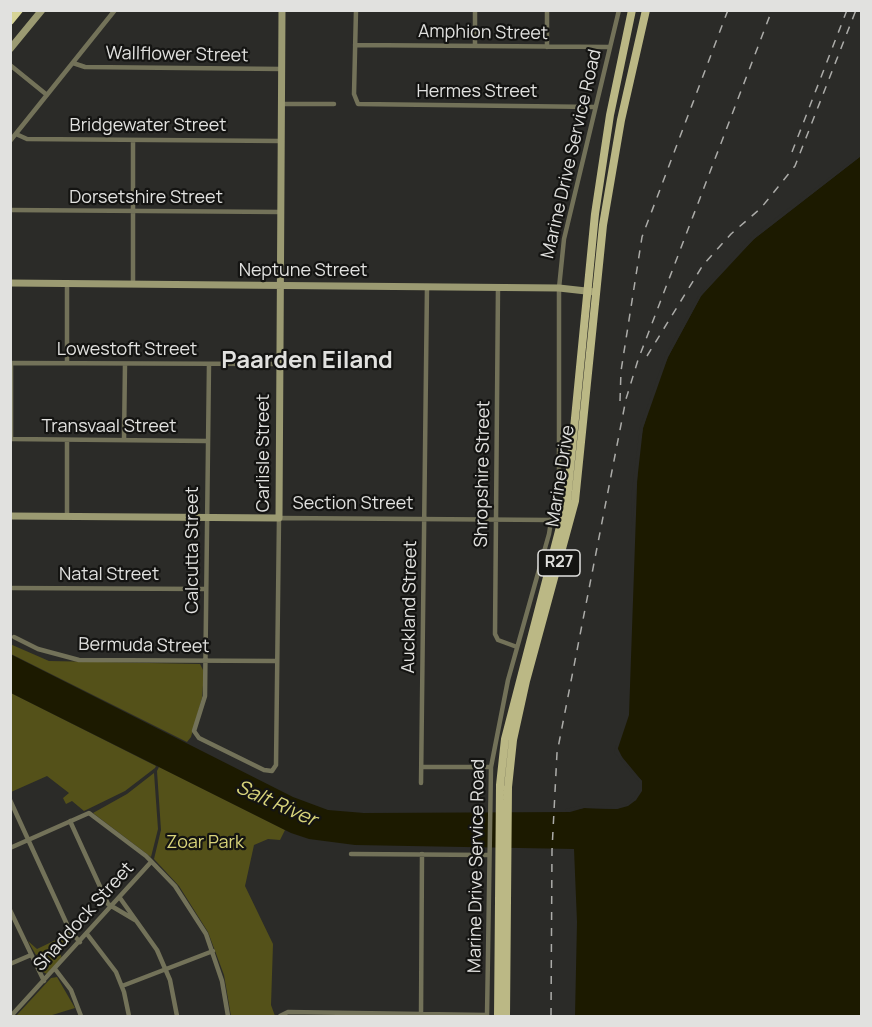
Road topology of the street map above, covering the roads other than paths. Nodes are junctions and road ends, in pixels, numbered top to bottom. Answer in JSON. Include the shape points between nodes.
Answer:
{"nodes":[{"id":1,"x":19,"y":10,"type":"edge"},
{"id":2,"x":42,"y":10,"type":"edge"},
{"id":3,"x":115,"y":10,"type":"edge"},
{"id":4,"x":282,"y":10,"type":"edge"},
{"id":5,"x":356,"y":10,"type":"edge"},
{"id":6,"x":475,"y":10,"type":"edge"},
{"id":7,"x":547,"y":10,"type":"edge"},
{"id":8,"x":619,"y":10,"type":"edge"},
{"id":9,"x":632,"y":10,"type":"edge"},
{"id":10,"x":646,"y":10,"type":"edge"},
{"id":11,"x":10,"y":21,"type":"edge"},
{"id":12,"x":355,"y":45,"type":"junction"},
{"id":13,"x":475,"y":46,"type":"junction"},
{"id":14,"x":547,"y":47,"type":"junction"},
{"id":15,"x":610,"y":47,"type":"junction"},
{"id":16,"x":10,"y":49,"type":"edge"},
{"id":17,"x":73,"y":63,"type":"junction"},
{"id":18,"x":10,"y":65,"type":"edge"},
{"id":19,"x":282,"y":69,"type":"junction"},
{"id":20,"x":47,"y":95,"type":"junction"},
{"id":21,"x":282,"y":104,"type":"junction"},
{"id":22,"x":334,"y":104,"type":"dead end"},
{"id":23,"x":596,"y":107,"type":"junction"},
{"id":24,"x":16,"y":134,"type":"junction"},
{"id":25,"x":133,"y":140,"type":"junction"},
{"id":26,"x":10,"y":141,"type":"edge"},
{"id":27,"x":281,"y":141,"type":"junction"},
{"id":28,"x":10,"y":210,"type":"edge"},
{"id":29,"x":133,"y":211,"type":"junction"},
{"id":30,"x":280,"y":212,"type":"junction"},
{"id":31,"x":10,"y":283,"type":"edge"},
{"id":32,"x":67,"y":283,"type":"junction"},
{"id":33,"x":133,"y":284,"type":"junction"},
{"id":34,"x":280,"y":285,"type":"junction"},
{"id":35,"x":427,"y":287,"type":"junction"},
{"id":36,"x":498,"y":287,"type":"junction"},
{"id":37,"x":559,"y":288,"type":"junction"},
{"id":38,"x":591,"y":291,"type":"junction"},
{"id":39,"x":11,"y":363,"type":"edge"},
{"id":40,"x":67,"y":363,"type":"junction"},
{"id":41,"x":125,"y":364,"type":"junction"},
{"id":42,"x":209,"y":364,"type":"junction"},
{"id":43,"x":280,"y":364,"type":"junction"},
{"id":44,"x":11,"y":440,"type":"edge"},
{"id":45,"x":67,"y":440,"type":"junction"},
{"id":46,"x":124,"y":440,"type":"junction"},
{"id":47,"x":207,"y":441,"type":"junction"},
{"id":48,"x":10,"y":516,"type":"edge"},
{"id":49,"x":67,"y":517,"type":"junction"},
{"id":50,"x":207,"y":517,"type":"junction"},
{"id":51,"x":279,"y":518,"type":"junction"},
{"id":52,"x":424,"y":519,"type":"junction"},
{"id":53,"x":496,"y":520,"type":"junction"},
{"id":54,"x":552,"y":520,"type":"junction"},
{"id":55,"x":10,"y":588,"type":"edge"},
{"id":56,"x":206,"y":589,"type":"junction"},
{"id":57,"x":14,"y":637,"type":"dead end"},
{"id":58,"x":517,"y":647,"type":"junction"},
{"id":59,"x":206,"y":660,"type":"junction"},
{"id":60,"x":277,"y":661,"type":"junction"},
{"id":61,"x":195,"y":733,"type":"joint"},
{"id":62,"x":422,"y":767,"type":"junction"},
{"id":63,"x":491,"y":767,"type":"junction"},
{"id":64,"x":421,"y":783,"type":"dead end"},
{"id":65,"x":10,"y":800,"type":"edge"},
{"id":66,"x":70,"y":821,"type":"junction"},
{"id":67,"x":29,"y":840,"type":"junction"},
{"id":68,"x":10,"y":848,"type":"edge"},
{"id":69,"x":504,"y":850,"type":"junction"},
{"id":70,"x":488,"y":852,"type":"junction"},
{"id":71,"x":351,"y":854,"type":"dead end"},
{"id":72,"x":422,"y":854,"type":"junction"},
{"id":73,"x":152,"y":861,"type":"junction"},
{"id":74,"x":120,"y":898,"type":"junction"},
{"id":75,"x":111,"y":908,"type":"junction"},
{"id":76,"x":10,"y":910,"type":"edge"},
{"id":77,"x":137,"y":921,"type":"junction"},
{"id":78,"x":87,"y":934,"type":"junction"},
{"id":79,"x":80,"y":942,"type":"junction"},
{"id":80,"x":213,"y":951,"type":"junction"},
{"id":81,"x":31,"y":955,"type":"junction"},
{"id":82,"x":10,"y":964,"type":"edge"},
{"id":83,"x":55,"y":969,"type":"junction"},
{"id":84,"x":166,"y":969,"type":"junction"},
{"id":85,"x":44,"y":981,"type":"junction"},
{"id":86,"x":122,"y":986,"type":"junction"},
{"id":87,"x":421,"y":1015,"type":"edge"},
{"id":88,"x":280,"y":1016,"type":"edge"},
{"id":89,"x":487,"y":1016,"type":"edge"},
{"id":90,"x":11,"y":1017,"type":"edge"},
{"id":91,"x":81,"y":1017,"type":"edge"},
{"id":92,"x":129,"y":1017,"type":"edge"},
{"id":93,"x":177,"y":1017,"type":"edge"},
{"id":94,"x":228,"y":1017,"type":"edge"},
{"id":95,"x":498,"y":1017,"type":"edge"},
{"id":96,"x":506,"y":1017,"type":"edge"}],
"edges":[{"from":1,"to":11,"type":"highway"},
{"from":2,"to":16,"type":"street"},
{"from":3,"to":17,"type":"street"},
{"from":4,"to":19,"type":"street","name":"Carlisle Street"},
{"from":5,"to":12,"type":"street"},
{"from":6,"to":13,"type":"street"},
{"from":7,"to":14,"type":"street"},
{"from":8,"to":15,"type":"street","name":"Marine Drive Service Road"},
{"from":9,"to":38,"type":"main road","name":"Marine Drive","number":"R27","via":[[602,161]]},
{"from":10,"to":38,"type":"main road","name":"Marine Drive","number":"R27","via":[[621,120]]},
{"from":12,"to":13,"type":"street","name":"Amphion Street"},
{"from":12,"to":23,"type":"street","name":"Hermes Street","via":[[354,94],[358,104]]},
{"from":13,"to":14,"type":"street","name":"Amphion Street"},
{"from":14,"to":15,"type":"street","name":"Amphion Street"},
{"from":15,"to":23,"type":"street","name":"Marine Drive Service Road"},
{"from":17,"to":19,"type":"street","name":"Wallflower Street","via":[[85,67]]},
{"from":17,"to":20,"type":"street"},
{"from":18,"to":20,"type":"street"},
{"from":19,"to":21,"type":"street","name":"Carlisle Street"},
{"from":20,"to":24,"type":"street"},
{"from":21,"to":22,"type":"street"},
{"from":21,"to":27,"type":"street","name":"Carlisle Street"},
{"from":23,"to":37,"type":"street","name":"Marine Drive Service Road","via":[[564,239]]},
{"from":24,"to":25,"type":"street","name":"Bridgewater Street","via":[[27,139]]},
{"from":24,"to":26,"type":"street"},
{"from":25,"to":27,"type":"street","name":"Bridgewater Street"},
{"from":25,"to":29,"type":"street"},
{"from":27,"to":30,"type":"street","name":"Carlisle Street"},
{"from":28,"to":29,"type":"street","name":"Dorsetshire Street"},
{"from":29,"to":30,"type":"street","name":"Dorsetshire Street"},
{"from":29,"to":33,"type":"street"},
{"from":30,"to":34,"type":"street","name":"Carlisle Street"},
{"from":31,"to":32,"type":"street","name":"Neptune Street"},
{"from":32,"to":33,"type":"street","name":"Neptune Street"},
{"from":32,"to":40,"type":"street"},
{"from":33,"to":34,"type":"street","name":"Neptune Street"},
{"from":34,"to":35,"type":"street","name":"Neptune Street"},
{"from":34,"to":43,"type":"street","name":"Carlisle Street"},
{"from":35,"to":36,"type":"street","name":"Neptune Street"},
{"from":35,"to":52,"type":"street","name":"Auckland Street"},
{"from":36,"to":37,"type":"street","name":"Neptune Street"},
{"from":36,"to":53,"type":"street","name":"Shropshire Street"},
{"from":37,"to":38,"type":"street","name":"Neptune Street"},
{"from":37,"to":54,"type":"street","name":"Marine Drive Service Road","via":[[559,471]]},
{"from":38,"to":69,"type":"main road","name":"Marine Drive","number":"R27","via":[[575,501],[518,711],[504,801]]},
{"from":39,"to":40,"type":"street","name":"Lowestoft Street"},
{"from":39,"to":44,"type":"street"},
{"from":40,"to":41,"type":"street","name":"Lowestoft Street"},
{"from":41,"to":42,"type":"street","name":"Lowestoft Street"},
{"from":41,"to":46,"type":"street"},
{"from":42,"to":43,"type":"street","name":"Lowestoft Street"},
{"from":42,"to":47,"type":"street","name":"Calcutta Street"},
{"from":43,"to":51,"type":"street","name":"Carlisle Street"},
{"from":44,"to":45,"type":"street","name":"Transvaal Street"},
{"from":45,"to":46,"type":"street","name":"Transvaal Street"},
{"from":45,"to":49,"type":"street"},
{"from":46,"to":47,"type":"street","name":"Transvaal Street"},
{"from":47,"to":50,"type":"street","name":"Calcutta Street"},
{"from":48,"to":49,"type":"street","name":"Section Street"},
{"from":49,"to":50,"type":"street","name":"Section Street"},
{"from":50,"to":51,"type":"street","name":"Section Street"},
{"from":50,"to":56,"type":"street","name":"Calcutta Street"},
{"from":51,"to":52,"type":"street","name":"Section Street"},
{"from":51,"to":60,"type":"street","name":"Carlisle Street"},
{"from":52,"to":53,"type":"street","name":"Section Street"},
{"from":52,"to":62,"type":"street","name":"Auckland Street"},
{"from":53,"to":54,"type":"street","name":"Section Street"},
{"from":53,"to":58,"type":"street","name":"Shropshire Street","via":[[495,634],[498,640]]},
{"from":54,"to":58,"type":"street","name":"Marine Drive Service Road"},
{"from":55,"to":56,"type":"street","name":"Natal Street"},
{"from":56,"to":59,"type":"street","name":"Calcutta Street"},
{"from":57,"to":59,"type":"street","name":"Bermuda Street","via":[[38,649],[79,660]]},
{"from":58,"to":63,"type":"street","name":"Marine Drive Service Road"},
{"from":59,"to":60,"type":"street","name":"Bermuda Street"},
{"from":59,"to":61,"type":"street","name":"Calcutta Street","via":[[205,700]]},
{"from":60,"to":61,"type":"street","name":"Carlisle Street","via":[[273,770],[264,770]]},
{"from":62,"to":63,"type":"street"},
{"from":62,"to":64,"type":"street","name":"Auckland Street"},
{"from":63,"to":70,"type":"street","name":"Marine Drive Service Road"},
{"from":65,"to":67,"type":"street"},
{"from":66,"to":67,"type":"street"},
{"from":66,"to":73,"type":"street","via":[[89,813]]},
{"from":66,"to":75,"type":"street"},
{"from":67,"to":68,"type":"street"},
{"from":67,"to":79,"type":"street","via":[[70,931]]},
{"from":69,"to":95,"type":"main road","name":"Marine Drive","number":"R27"},
{"from":69,"to":96,"type":"main road","name":"Marine Drive","number":"R27"},
{"from":70,"to":72,"type":"street"},
{"from":70,"to":89,"type":"street","name":"Marine Drive Service Road"},
{"from":71,"to":72,"type":"street"},
{"from":72,"to":87,"type":"street"},
{"from":73,"to":74,"type":"street","name":"Shaddock Street"},
{"from":73,"to":80,"type":"street","via":[[192,909]]},
{"from":74,"to":75,"type":"street","name":"Shaddock Street"},
{"from":74,"to":77,"type":"street"},
{"from":75,"to":77,"type":"street"},
{"from":75,"to":78,"type":"street","name":"Shaddock Street"},
{"from":76,"to":81,"type":"street"},
{"from":77,"to":84,"type":"street"},
{"from":78,"to":79,"type":"street","name":"Shaddock Street"},
{"from":78,"to":86,"type":"street","via":[[107,958]]},
{"from":79,"to":83,"type":"street","name":"Shaddock Street"},
{"from":80,"to":84,"type":"street"},
{"from":80,"to":94,"type":"street"},
{"from":81,"to":82,"type":"street"},
{"from":81,"to":85,"type":"street"},
{"from":83,"to":85,"type":"street","name":"Shaddock Street"},
{"from":83,"to":91,"type":"street","via":[[71,990]]},
{"from":84,"to":86,"type":"street"},
{"from":84,"to":93,"type":"street"},
{"from":85,"to":90,"type":"street","name":"Shaddock Street"},
{"from":86,"to":92,"type":"street"},
{"from":87,"to":88,"type":"street","via":[[288,1012]]},
{"from":87,"to":89,"type":"street"}]}
